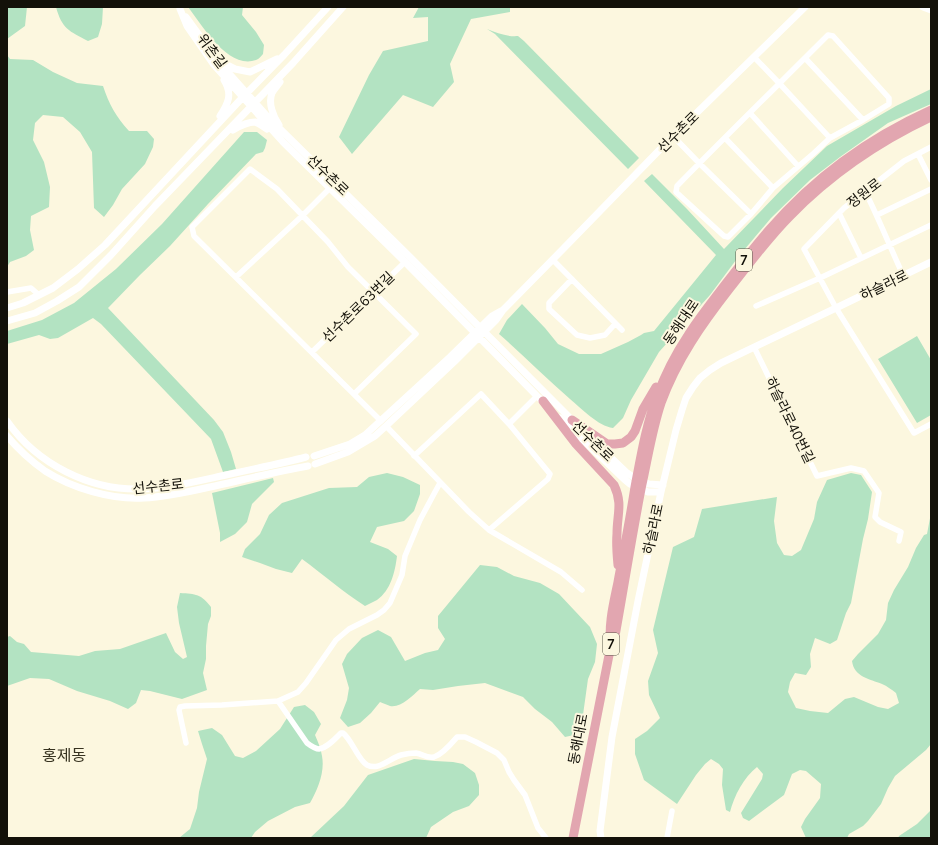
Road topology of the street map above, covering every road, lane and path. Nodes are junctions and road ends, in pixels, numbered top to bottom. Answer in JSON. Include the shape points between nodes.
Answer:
{"nodes":[{"id":1,"x":328,"y":7,"type":"edge"},
{"id":2,"x":343,"y":7,"type":"edge"},
{"id":3,"x":805,"y":7,"type":"edge"},
{"id":4,"x":923,"y":7,"type":"edge"},
{"id":5,"x":179,"y":8,"type":"edge"},
{"id":6,"x":931,"y":10,"type":"edge"},
{"id":7,"x":209,"y":47,"type":"junction"},
{"id":8,"x":284,"y":55,"type":"junction"},
{"id":9,"x":754,"y":57,"type":"junction"},
{"id":10,"x":805,"y":58,"type":"junction"},
{"id":11,"x":293,"y":63,"type":"junction"},
{"id":12,"x":214,"y":65,"type":"junction"},
{"id":13,"x":779,"y":83,"type":"junction"},
{"id":14,"x":244,"y":95,"type":"junction"},
{"id":15,"x":253,"y":105,"type":"junction"},
{"id":16,"x":931,"y":110,"type":"edge"},
{"id":17,"x":750,"y":113,"type":"junction"},
{"id":18,"x":931,"y":117,"type":"edge"},
{"id":19,"x":863,"y":120,"type":"junction"},
{"id":20,"x":283,"y":132,"type":"junction"},
{"id":21,"x":208,"y":134,"type":"junction"},
{"id":22,"x":673,"y":136,"type":"junction"},
{"id":23,"x":725,"y":138,"type":"junction"},
{"id":24,"x":830,"y":138,"type":"junction"},
{"id":25,"x":218,"y":142,"type":"junction"},
{"id":26,"x":284,"y":142,"type":"junction"},
{"id":27,"x":931,"y":147,"type":"edge"},
{"id":28,"x":918,"y":154,"type":"junction"},
{"id":29,"x":699,"y":163,"type":"junction"},
{"id":30,"x":798,"y":166,"type":"junction"},
{"id":31,"x":931,"y":180,"type":"edge"},
{"id":32,"x":330,"y":188,"type":"junction"},
{"id":33,"x":773,"y":188,"type":"junction"},
{"id":34,"x":931,"y":189,"type":"edge"},
{"id":35,"x":865,"y":191,"type":"junction"},
{"id":36,"x":839,"y":213,"type":"junction"},
{"id":37,"x":752,"y":214,"type":"junction"},
{"id":38,"x":877,"y":215,"type":"junction"},
{"id":39,"x":302,"y":216,"type":"junction"},
{"id":40,"x":931,"y":225,"type":"edge"},
{"id":41,"x":889,"y":245,"type":"junction"},
{"id":42,"x":861,"y":258,"type":"junction"},
{"id":43,"x":408,"y":259,"type":"junction"},
{"id":44,"x":553,"y":260,"type":"junction"},
{"id":45,"x":931,"y":262,"type":"edge"},
{"id":46,"x":903,"y":275,"type":"junction"},
{"id":47,"x":236,"y":277,"type":"junction"},
{"id":48,"x":820,"y":278,"type":"junction"},
{"id":49,"x":572,"y":279,"type":"junction"},
{"id":50,"x":7,"y":292,"type":"edge"},
{"id":51,"x":374,"y":292,"type":"junction"},
{"id":52,"x":39,"y":295,"type":"junction"},
{"id":53,"x":756,"y":306,"type":"dead end"},
{"id":54,"x":7,"y":308,"type":"edge"},
{"id":55,"x":836,"y":308,"type":"junction"},
{"id":56,"x":7,"y":321,"type":"edge"},
{"id":57,"x":615,"y":324,"type":"junction"},
{"id":58,"x":622,"y":330,"type":"dead end"},
{"id":59,"x":480,"y":332,"type":"junction"},
{"id":60,"x":754,"y":347,"type":"junction"},
{"id":61,"x":312,"y":352,"type":"junction"},
{"id":62,"x":671,"y":364,"type":"junction"},
{"id":63,"x":354,"y":394,"type":"junction"},
{"id":64,"x":540,"y":399,"type":"junction"},
{"id":65,"x":572,"y":420,"type":"junction"},
{"id":66,"x":7,"y":421,"type":"edge"},
{"id":67,"x":384,"y":423,"type":"junction"},
{"id":68,"x":509,"y":424,"type":"junction"},
{"id":69,"x":931,"y":424,"type":"edge"},
{"id":70,"x":7,"y":436,"type":"edge"},
{"id":71,"x":314,"y":456,"type":"junction"},
{"id":72,"x":414,"y":456,"type":"junction"},
{"id":73,"x":306,"y":457,"type":"junction"},
{"id":74,"x":312,"y":465,"type":"junction"},
{"id":75,"x":67,"y":472,"type":"junction"},
{"id":76,"x":641,"y":474,"type":"junction"},
{"id":77,"x":63,"y":480,"type":"junction"},
{"id":78,"x":440,"y":483,"type":"junction"},
{"id":79,"x":662,"y":489,"type":"junction"},
{"id":80,"x":636,"y":499,"type":"junction"},
{"id":81,"x":489,"y":530,"type":"junction"},
{"id":82,"x":899,"y":541,"type":"dead end"},
{"id":83,"x":618,"y":582,"type":"junction"},
{"id":84,"x":582,"y":590,"type":"dead end"},
{"id":85,"x":611,"y":644,"type":"junction"},
{"id":86,"x":278,"y":701,"type":"junction"},
{"id":87,"x":186,"y":743,"type":"dead end"},
{"id":88,"x":672,"y":811,"type":"dead end"},
{"id":89,"x":546,"y":838,"type":"edge"},
{"id":90,"x":573,"y":838,"type":"edge"},
{"id":91,"x":601,"y":838,"type":"edge"},
{"id":92,"x":667,"y":838,"type":"edge"}],
"edges":[{"from":1,"to":8,"type":"street"},
{"from":2,"to":11,"type":"street"},
{"from":3,"to":9,"type":"street","name":"선수촌로"},
{"from":4,"to":6,"type":"street"},
{"from":5,"to":7,"type":"street","name":"위촌길"},
{"from":5,"to":12,"type":"street","via":[[187,26]]},
{"from":7,"to":8,"type":"street","via":[[227,65],[250,72]]},
{"from":7,"to":14,"type":"street","name":"위촌길"},
{"from":8,"to":14,"type":"street"},
{"from":9,"to":13,"type":"street"},
{"from":9,"to":22,"type":"street","name":"선수촌로"},
{"from":10,"to":13,"type":"street"},
{"from":10,"to":19,"type":"street"},
{"from":10,"to":19,"type":"street","via":[[828,35],[833,36],[889,98],[889,104]]},
{"from":11,"to":15,"type":"street"},
{"from":11,"to":20,"type":"street","via":[[272,93],[270,104]]},
{"from":12,"to":14,"type":"street"},
{"from":12,"to":21,"type":"street","via":[[228,87],[229,98]]},
{"from":13,"to":17,"type":"street"},
{"from":13,"to":24,"type":"street"},
{"from":14,"to":15,"type":"street","name":"선수촌로"},
{"from":14,"to":21,"type":"street"},
{"from":15,"to":20,"type":"street","name":"선수촌로"},
{"from":15,"to":25,"type":"street"},
{"from":15,"to":26,"type":"street","name":"선수촌로"},
{"from":16,"to":62,"type":"main road","name":"동해대로","number":"7","via":[[898,125],[858,150],[787,210],[704,313],[686,337]]},
{"from":17,"to":23,"type":"street"},
{"from":17,"to":30,"type":"street"},
{"from":18,"to":76,"type":"main road","name":"동해대로","number":"7","via":[[886,140],[837,174],[789,217],[755,256],[709,316],[676,368],[656,420]]},
{"from":19,"to":24,"type":"street"},
{"from":20,"to":43,"type":"street","name":"선수촌로"},
{"from":21,"to":52,"type":"street","via":[[105,245],[72,274]]},
{"from":22,"to":29,"type":"street"},
{"from":22,"to":44,"type":"street","name":"선수촌로"},
{"from":23,"to":29,"type":"street"},
{"from":23,"to":33,"type":"street"},
{"from":24,"to":30,"type":"street"},
{"from":25,"to":26,"type":"street","via":[[238,127],[254,122]]},
{"from":25,"to":56,"type":"street","via":[[79,287],[35,313]]},
{"from":26,"to":32,"type":"street","name":"선수촌로"},
{"from":27,"to":28,"type":"street","name":"정원로"},
{"from":28,"to":31,"type":"street"},
{"from":28,"to":35,"type":"street","name":"정원로","via":[[904,161]]},
{"from":29,"to":37,"type":"street"},
{"from":29,"to":37,"type":"street","via":[[677,186],[676,192],[724,236],[728,237]]},
{"from":30,"to":33,"type":"street"},
{"from":32,"to":39,"type":"street"},
{"from":32,"to":43,"type":"street","name":"선수촌로"},
{"from":33,"to":37,"type":"street"},
{"from":34,"to":38,"type":"street","name":"정원로"},
{"from":35,"to":36,"type":"street","name":"정원로"},
{"from":35,"to":38,"type":"street"},
{"from":36,"to":42,"type":"street"},
{"from":36,"to":48,"type":"street","name":"정원로","via":[[804,249]]},
{"from":38,"to":41,"type":"street"},
{"from":39,"to":47,"type":"street"},
{"from":39,"to":47,"type":"street","name":"선수촌로63번길","via":[[277,189],[250,168],[192,227],[194,236]]},
{"from":39,"to":51,"type":"street"},
{"from":40,"to":41,"type":"street"},
{"from":41,"to":42,"type":"street"},
{"from":41,"to":46,"type":"street"},
{"from":42,"to":48,"type":"street"},
{"from":43,"to":51,"type":"street","name":"선수촌로63번길"},
{"from":43,"to":59,"type":"street"},
{"from":44,"to":49,"type":"street"},
{"from":44,"to":59,"type":"street","name":"선수촌로","via":[[502,310],[492,316]]},
{"from":45,"to":46,"type":"street","name":"하슬라로"},
{"from":46,"to":55,"type":"street","name":"하슬라로"},
{"from":47,"to":61,"type":"street","name":"선수촌로63번길"},
{"from":48,"to":53,"type":"street"},
{"from":48,"to":55,"type":"street"},
{"from":49,"to":57,"type":"street"},
{"from":49,"to":57,"type":"street","via":[[549,304],[549,309],[578,335],[590,338],[605,335]]},
{"from":50,"to":52,"type":"street","via":[[32,288]]},
{"from":51,"to":61,"type":"street","name":"선수촌로63번길"},
{"from":51,"to":63,"type":"street","via":[[416,334]]},
{"from":52,"to":54,"type":"street"},
{"from":55,"to":60,"type":"street","name":"하슬라로"},
{"from":55,"to":69,"type":"street","via":[[914,433]]},
{"from":57,"to":58,"type":"street"},
{"from":59,"to":64,"type":"street","name":"선수촌로"},
{"from":59,"to":65,"type":"street","name":"선수촌로"},
{"from":59,"to":67,"type":"street","name":"선수촌로","via":[[454,362]]},
{"from":60,"to":79,"type":"street","name":"하슬라로","via":[[710,370],[693,387],[682,410]]},
{"from":60,"to":82,"type":"street","name":"하슬라로40번길","via":[[817,476],[851,468],[864,471],[879,493],[875,517],[901,532]]},
{"from":61,"to":63,"type":"street","name":"선수촌로63번길"},
{"from":62,"to":65,"type":"main road","via":[[643,408],[635,431],[623,443],[607,444]]},
{"from":62,"to":76,"type":"main road","name":"동해대로","number":"7","via":[[650,420]]},
{"from":63,"to":67,"type":"street","name":"선수촌로63번길"},
{"from":64,"to":68,"type":"street"},
{"from":64,"to":79,"type":"street","name":"선수촌로","via":[[630,484],[648,492]]},
{"from":64,"to":83,"type":"main road","via":[[576,444],[614,485],[617,492]]},
{"from":65,"to":79,"type":"street","name":"선수촌로","via":[[626,472],[636,479]]},
{"from":66,"to":75,"type":"street","name":"선수촌로","via":[[37,454]]},
{"from":67,"to":71,"type":"street","name":"선수촌로","via":[[350,444]]},
{"from":67,"to":72,"type":"street"},
{"from":67,"to":74,"type":"street","name":"선수촌로","via":[[375,436],[348,452]]},
{"from":68,"to":72,"type":"street","via":[[481,394]]},
{"from":68,"to":81,"type":"street","via":[[550,474],[548,479]]},
{"from":70,"to":77,"type":"street","name":"선수촌로","via":[[31,461]]},
{"from":71,"to":73,"type":"street"},
{"from":71,"to":74,"type":"street","via":[[316,459]]},
{"from":72,"to":78,"type":"street"},
{"from":73,"to":74,"type":"street","via":[[305,462]]},
{"from":73,"to":75,"type":"street","name":"선수촌로","via":[[176,486],[143,489],[106,486]]},
{"from":74,"to":77,"type":"street","name":"선수촌로","via":[[177,494],[143,498],[104,495]]},
{"from":75,"to":77,"type":"street"},
{"from":76,"to":80,"type":"main road","name":"동해대로","number":"7"},
{"from":78,"to":81,"type":"street"},
{"from":78,"to":86,"type":"street","via":[[420,520],[390,603],[377,615],[342,634],[298,692]]},
{"from":79,"to":91,"type":"street","name":"하슬라로","via":[[612,737]]},
{"from":80,"to":83,"type":"main road","name":"동해대로","number":"7"},
{"from":80,"to":85,"type":"main road","name":"동해대로","number":"7","via":[[615,636]]},
{"from":81,"to":84,"type":"street","via":[[561,572]]},
{"from":83,"to":85,"type":"main road","name":"동해대로","number":"7","via":[[609,634]]},
{"from":85,"to":90,"type":"main road","name":"동해대로","number":"7"},
{"from":86,"to":87,"type":"street","via":[[180,707],[178,710]]},
{"from":86,"to":89,"type":"street","via":[[307,743],[314,748],[327,746],[343,733],[365,764],[371,766],[400,755],[414,753],[433,757],[441,754],[458,737],[476,742],[497,753],[504,760],[509,772],[525,794],[538,828]]},
{"from":88,"to":92,"type":"street"}]}
